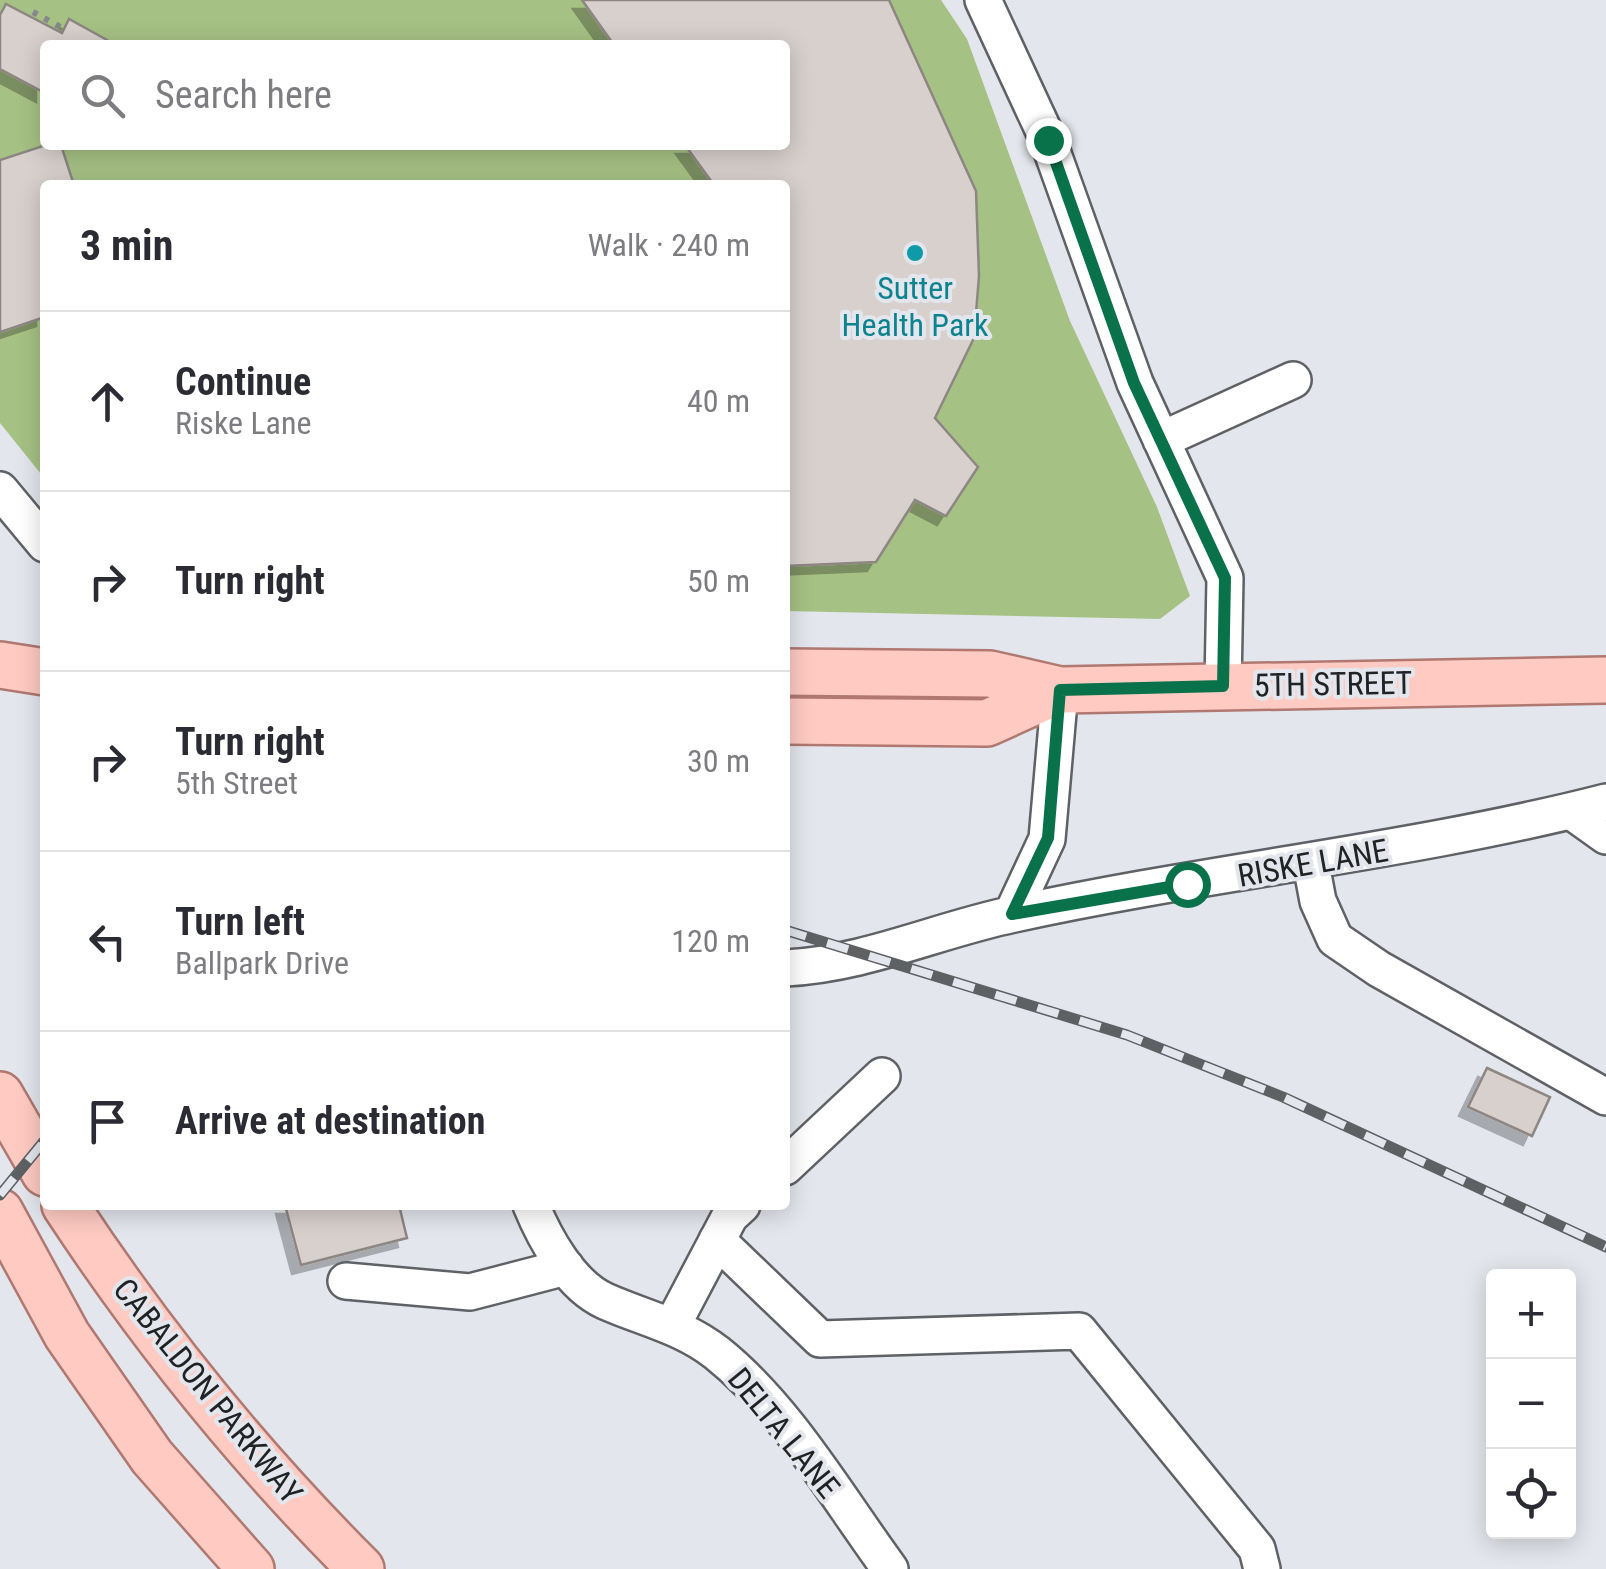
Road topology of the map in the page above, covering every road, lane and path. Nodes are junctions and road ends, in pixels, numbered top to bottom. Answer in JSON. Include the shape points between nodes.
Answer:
{"nodes":[{"id":1,"x":983,"y":0,"type":"edge"},
{"id":2,"x":33,"y":12,"type":"dead end"},
{"id":3,"x":64,"y":29,"type":"dead end"},
{"id":4,"x":1293,"y":380,"type":"dead end"},
{"id":5,"x":1161,"y":440,"type":"junction"},
{"id":6,"x":0,"y":490,"type":"edge"},
{"id":7,"x":40,"y":538,"type":"edge"},
{"id":8,"x":0,"y":665,"type":"edge"},
{"id":9,"x":40,"y":671,"type":"edge"},
{"id":10,"x":790,"y":672,"type":"edge"},
{"id":11,"x":1606,"y":680,"type":"edge"},
{"id":12,"x":1223,"y":686,"type":"junction"},
{"id":13,"x":1060,"y":690,"type":"junction"},
{"id":14,"x":790,"y":721,"type":"edge"},
{"id":15,"x":1606,"y":802,"type":"edge"},
{"id":16,"x":1570,"y":811,"type":"junction"},
{"id":17,"x":1606,"y":836,"type":"edge"},
{"id":18,"x":1311,"y":864,"type":"junction"},
{"id":19,"x":1012,"y":914,"type":"junction"},
{"id":20,"x":790,"y":967,"type":"edge"},
{"id":21,"x":882,"y":1076,"type":"dead end"},
{"id":22,"x":0,"y":1096,"type":"edge"},
{"id":23,"x":1606,"y":1097,"type":"edge"},
{"id":24,"x":790,"y":1162,"type":"edge"},
{"id":25,"x":40,"y":1164,"type":"edge"},
{"id":26,"x":68,"y":1210,"type":"edge"},
{"id":27,"x":535,"y":1210,"type":"edge"},
{"id":28,"x":738,"y":1210,"type":"edge"},
{"id":29,"x":0,"y":1212,"type":"edge"},
{"id":30,"x":716,"y":1240,"type":"junction"},
{"id":31,"x":566,"y":1267,"type":"junction"},
{"id":32,"x":346,"y":1281,"type":"dead end"},
{"id":33,"x":672,"y":1326,"type":"junction"},
{"id":34,"x":244,"y":1567,"type":"edge"},
{"id":35,"x":361,"y":1569,"type":"edge"},
{"id":36,"x":890,"y":1569,"type":"edge"},
{"id":37,"x":1262,"y":1569,"type":"edge"}],
"edges":[{"from":1,"to":5,"type":"street","via":[[1029,92],[1110,320]]},
{"from":2,"to":3,"type":"path"},
{"from":4,"to":5,"type":"street"},
{"from":5,"to":12,"type":"street","via":[[1225,578]]},
{"from":6,"to":7,"type":"street"},
{"from":8,"to":9,"type":"main road"},
{"from":10,"to":13,"type":"main road","name":"5TH STREET","via":[[990,674]]},
{"from":11,"to":12,"type":"main road","name":"5TH STREET"},
{"from":12,"to":13,"type":"main road","name":"5TH STREET"},
{"from":13,"to":14,"type":"main road","name":"5TH STREET","via":[[987,723]]},
{"from":13,"to":19,"type":"street","via":[[1048,838]]},
{"from":15,"to":16,"type":"street","name":"RISKE LANE"},
{"from":16,"to":17,"type":"street"},
{"from":16,"to":18,"type":"street","name":"RISKE LANE"},
{"from":18,"to":19,"type":"street","name":"RISKE LANE"},
{"from":18,"to":23,"type":"street","via":[[1318,901],[1336,939]]},
{"from":19,"to":20,"type":"street","name":"RISKE LANE","via":[[874,956]]},
{"from":21,"to":24,"type":"street"},
{"from":22,"to":25,"type":"main road"},
{"from":26,"to":35,"type":"main road","name":"CABALDON PARKWAY","via":[[226,1422]]},
{"from":27,"to":31,"type":"street","name":"DELTA LANE"},
{"from":28,"to":30,"type":"street"},
{"from":29,"to":34,"type":"main road","via":[[78,1351],[152,1458]]},
{"from":30,"to":33,"type":"street"},
{"from":30,"to":37,"type":"street","via":[[820,1339],[1078,1331],[1257,1550]]},
{"from":31,"to":32,"type":"street","via":[[470,1292]]},
{"from":31,"to":33,"type":"street","name":"DELTA LANE","via":[[601,1300]]},
{"from":33,"to":36,"type":"street","name":"DELTA LANE","via":[[716,1352],[768,1403]]}]}
